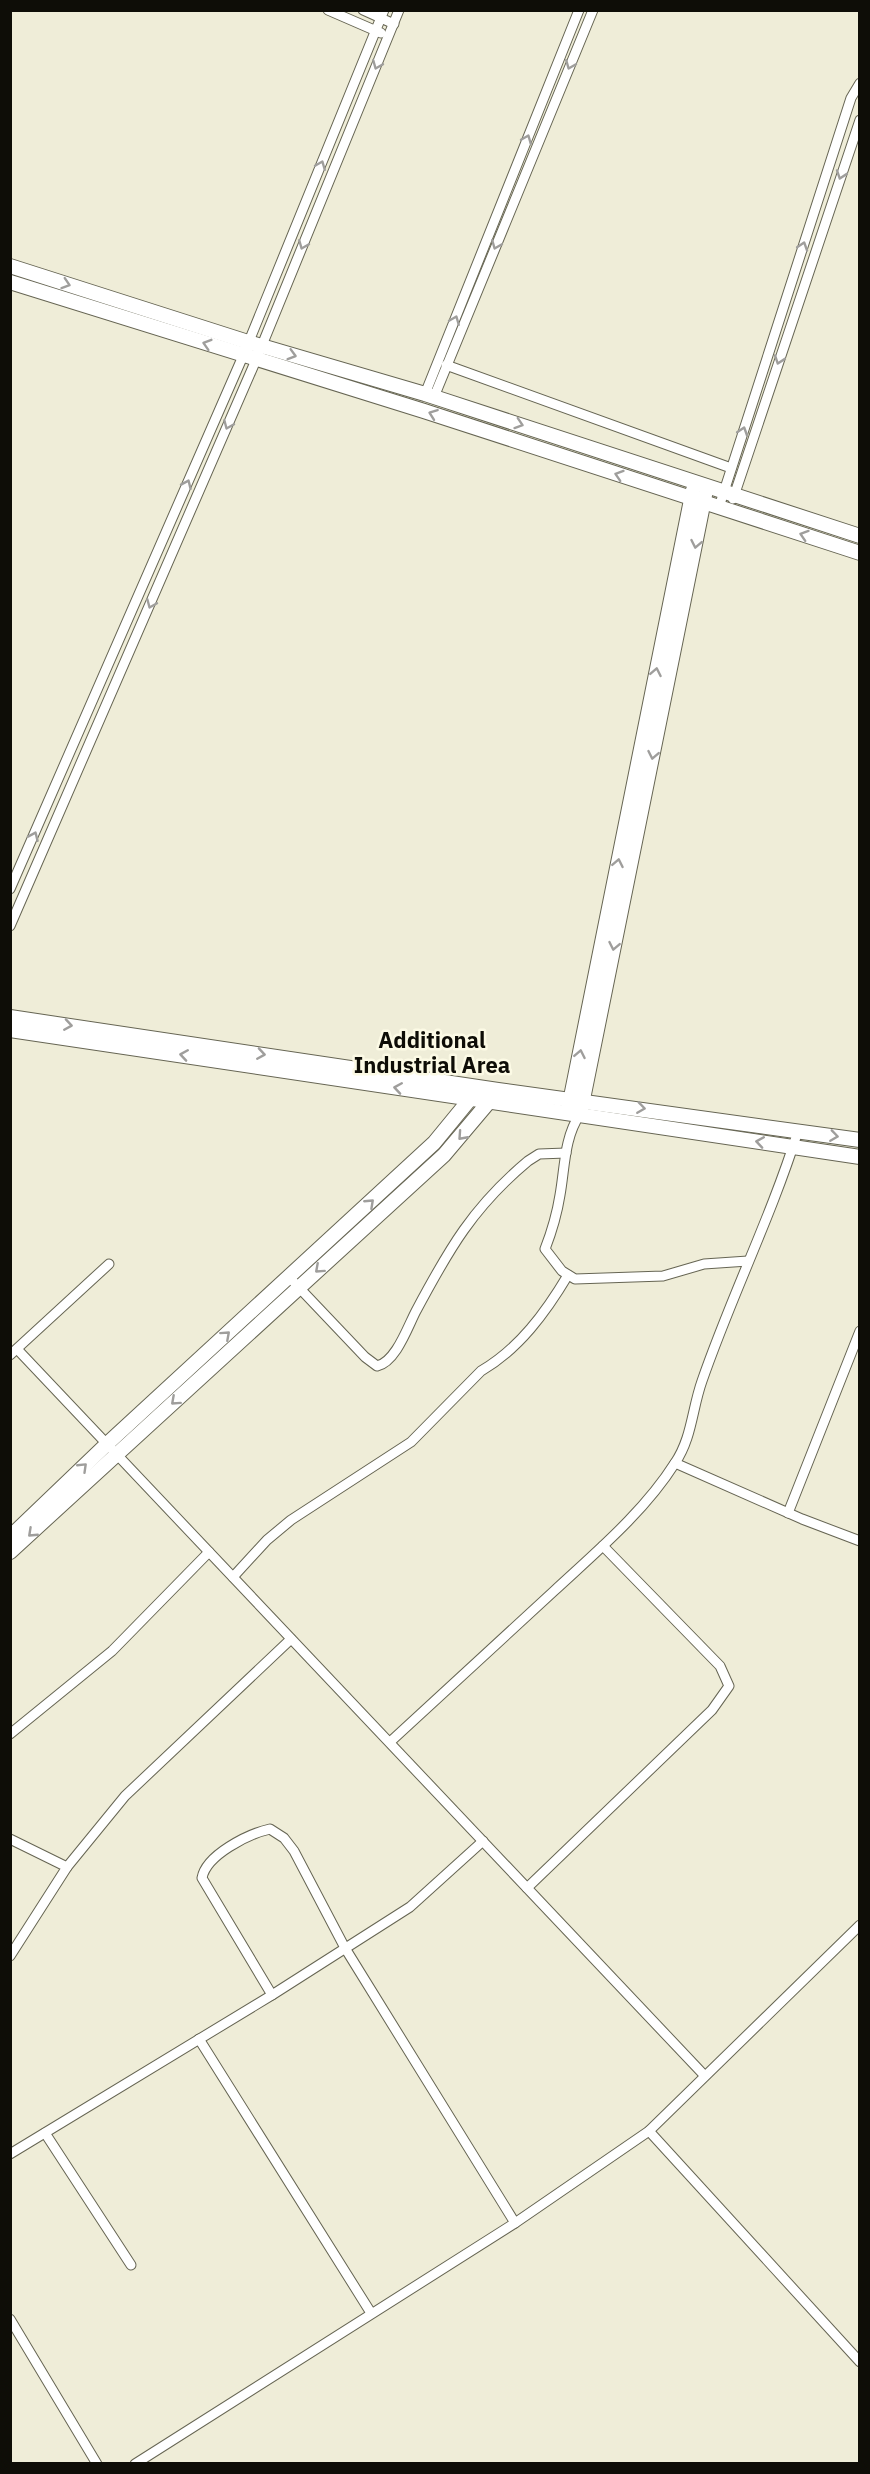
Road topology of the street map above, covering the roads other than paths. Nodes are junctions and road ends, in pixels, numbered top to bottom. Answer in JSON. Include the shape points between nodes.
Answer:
{"nodes":[{"id":1,"x":327,"y":10,"type":"edge"},
{"id":2,"x":363,"y":10,"type":"edge"},
{"id":3,"x":399,"y":10,"type":"edge"},
{"id":4,"x":579,"y":10,"type":"edge"},
{"id":5,"x":593,"y":10,"type":"edge"},
{"id":6,"x":383,"y":14,"type":"edge"},
{"id":7,"x":394,"y":24,"type":"junction"},
{"id":8,"x":376,"y":31,"type":"junction"},
{"id":9,"x":388,"y":37,"type":"junction"},
{"id":10,"x":860,"y":83,"type":"edge"},
{"id":11,"x":860,"y":120,"type":"edge"},
{"id":12,"x":10,"y":266,"type":"edge"},
{"id":13,"x":10,"y":282,"type":"edge"},
{"id":14,"x":248,"y":342,"type":"junction"},
{"id":15,"x":262,"y":346,"type":"junction"},
{"id":16,"x":250,"y":358,"type":"junction"},
{"id":17,"x":446,"y":365,"type":"junction"},
{"id":18,"x":430,"y":395,"type":"junction"},
{"id":19,"x":731,"y":468,"type":"junction"},
{"id":20,"x":701,"y":484,"type":"junction"},
{"id":21,"x":729,"y":492,"type":"junction"},
{"id":22,"x":697,"y":501,"type":"junction"},
{"id":23,"x":176,"y":509,"type":"junction"},
{"id":24,"x":724,"y":509,"type":"junction"},
{"id":25,"x":190,"y":513,"type":"junction"},
{"id":26,"x":860,"y":536,"type":"edge"},
{"id":27,"x":860,"y":553,"type":"edge"},
{"id":28,"x":10,"y":863,"type":"edge"},
{"id":29,"x":21,"y":864,"type":"junction"},
{"id":30,"x":10,"y":889,"type":"edge"},
{"id":31,"x":10,"y":926,"type":"edge"},
{"id":32,"x":10,"y":1017,"type":"edge"},
{"id":33,"x":10,"y":1030,"type":"edge"},
{"id":34,"x":498,"y":1090,"type":"junction"},
{"id":35,"x":475,"y":1093,"type":"junction"},
{"id":36,"x":489,"y":1103,"type":"junction"},
{"id":37,"x":575,"y":1106,"type":"junction"},
{"id":38,"x":798,"y":1131,"type":"junction"},
{"id":39,"x":860,"y":1140,"type":"edge"},
{"id":40,"x":793,"y":1148,"type":"junction"},
{"id":41,"x":566,"y":1153,"type":"junction"},
{"id":42,"x":860,"y":1157,"type":"edge"},
{"id":43,"x":748,"y":1261,"type":"junction"},
{"id":44,"x":109,"y":1264,"type":"dead end"},
{"id":45,"x":568,"y":1275,"type":"junction"},
{"id":46,"x":295,"y":1282,"type":"junction"},
{"id":47,"x":860,"y":1331,"type":"edge"},
{"id":48,"x":14,"y":1352,"type":"edge"},
{"id":49,"x":112,"y":1449,"type":"junction"},
{"id":50,"x":675,"y":1463,"type":"junction"},
{"id":51,"x":788,"y":1514,"type":"junction"},
{"id":52,"x":10,"y":1537,"type":"edge"},
{"id":53,"x":860,"y":1541,"type":"edge"},
{"id":54,"x":603,"y":1546,"type":"junction"},
{"id":55,"x":10,"y":1552,"type":"edge"},
{"id":56,"x":209,"y":1552,"type":"junction"},
{"id":57,"x":233,"y":1576,"type":"junction"},
{"id":58,"x":291,"y":1639,"type":"junction"},
{"id":59,"x":10,"y":1734,"type":"edge"},
{"id":60,"x":390,"y":1742,"type":"junction"},
{"id":61,"x":10,"y":1839,"type":"edge"},
{"id":62,"x":483,"y":1842,"type":"junction"},
{"id":63,"x":67,"y":1867,"type":"junction"},
{"id":64,"x":527,"y":1888,"type":"junction"},
{"id":65,"x":860,"y":1925,"type":"edge"},
{"id":66,"x":345,"y":1948,"type":"junction"},
{"id":67,"x":10,"y":1956,"type":"edge"},
{"id":68,"x":272,"y":1995,"type":"junction"},
{"id":69,"x":199,"y":2039,"type":"junction"},
{"id":70,"x":704,"y":2075,"type":"junction"},
{"id":71,"x":649,"y":2131,"type":"junction"},
{"id":72,"x":45,"y":2133,"type":"junction"},
{"id":73,"x":10,"y":2154,"type":"edge"},
{"id":74,"x":515,"y":2223,"type":"junction"},
{"id":75,"x":131,"y":2265,"type":"dead end"},
{"id":76,"x":371,"y":2313,"type":"junction"},
{"id":77,"x":12,"y":2326,"type":"edge"},
{"id":78,"x":860,"y":2362,"type":"edge"},
{"id":79,"x":97,"y":2463,"type":"edge"},
{"id":80,"x":135,"y":2463,"type":"edge"}],
"edges":[{"from":1,"to":8,"type":"street"},
{"from":2,"to":6,"type":"street"},
{"from":3,"to":7,"type":"street"},
{"from":18,"to":4,"type":"street","one_way":true},
{"from":5,"to":17,"type":"street","one_way":true},
{"from":6,"to":7,"type":"street"},
{"from":6,"to":8,"type":"street"},
{"from":7,"to":9,"type":"street"},
{"from":8,"to":9,"type":"street"},
{"from":14,"to":8,"type":"street","one_way":true},
{"from":9,"to":15,"type":"street","one_way":true},
{"from":19,"to":10,"type":"street","one_way":true,"via":[[850,98]]},
{"from":11,"to":21,"type":"street","one_way":true},
{"from":12,"to":14,"type":"street","one_way":true},
{"from":16,"to":13,"type":"street","one_way":true},
{"from":14,"to":15,"type":"street"},
{"from":14,"to":16,"type":"street"},
{"from":15,"to":16,"type":"street"},
{"from":15,"to":18,"type":"street","one_way":true},
{"from":22,"to":16,"type":"street","one_way":true},
{"from":23,"to":16,"type":"street","one_way":true},
{"from":16,"to":25,"type":"street","one_way":true},
{"from":17,"to":18,"type":"street"},
{"from":17,"to":19,"type":"street"},
{"from":18,"to":20,"type":"street","one_way":true},
{"from":19,"to":21,"type":"street"},
{"from":20,"to":21,"type":"street"},
{"from":20,"to":22,"type":"street"},
{"from":21,"to":24,"type":"street"},
{"from":21,"to":26,"type":"street"},
{"from":22,"to":24,"type":"street"},
{"from":22,"to":37,"type":"street"},
{"from":23,"to":25,"type":"street"},
{"from":29,"to":23,"type":"street","one_way":true},
{"from":27,"to":24,"type":"street","one_way":true},
{"from":25,"to":31,"type":"street","one_way":true},
{"from":28,"to":29,"type":"street"},
{"from":29,"to":30,"type":"street"},
{"from":32,"to":35,"type":"street","one_way":true},
{"from":35,"to":33,"type":"street","one_way":true},
{"from":34,"to":35,"type":"street"},
{"from":34,"to":36,"type":"street"},
{"from":34,"to":37,"type":"street"},
{"from":35,"to":36,"type":"street"},
{"from":46,"to":35,"type":"street","one_way":true,"via":[[434,1143]]},
{"from":36,"to":37,"type":"street"},
{"from":36,"to":46,"type":"street","one_way":true,"via":[[444,1155]]},
{"from":37,"to":38,"type":"street","one_way":true},
{"from":40,"to":37,"type":"street","one_way":true},
{"from":37,"to":41,"type":"street"},
{"from":38,"to":39,"type":"street","one_way":true},
{"from":38,"to":40,"type":"street"},
{"from":40,"to":42,"type":"street"},
{"from":40,"to":43,"type":"street"},
{"from":41,"to":45,"type":"street","via":[[554,1225],[545,1249]]},
{"from":41,"to":46,"type":"street","via":[[538,1154],[468,1221],[383,1365],[377,1366],[365,1357]]},
{"from":43,"to":45,"type":"street","via":[[704,1264],[663,1275],[575,1279]]},
{"from":43,"to":50,"type":"street","via":[[701,1383],[688,1439]]},
{"from":44,"to":48,"type":"street"},
{"from":45,"to":57,"type":"street","via":[[537,1323],[495,1363],[481,1371],[411,1442],[291,1520]]},
{"from":46,"to":49,"type":"street"},
{"from":47,"to":51,"type":"street"},
{"from":48,"to":49,"type":"street"},
{"from":52,"to":49,"type":"street","one_way":true},
{"from":49,"to":55,"type":"street","one_way":true},
{"from":49,"to":56,"type":"street"},
{"from":50,"to":51,"type":"street"},
{"from":50,"to":54,"type":"street"},
{"from":51,"to":53,"type":"street"},
{"from":54,"to":60,"type":"street"},
{"from":54,"to":64,"type":"street","via":[[720,1666],[729,1686],[712,1710]]},
{"from":56,"to":57,"type":"street"},
{"from":56,"to":59,"type":"street","via":[[112,1652]]},
{"from":57,"to":58,"type":"street"},
{"from":58,"to":60,"type":"street"},
{"from":58,"to":63,"type":"street","via":[[125,1796]]},
{"from":60,"to":62,"type":"street"},
{"from":61,"to":63,"type":"street"},
{"from":62,"to":64,"type":"street"},
{"from":62,"to":66,"type":"street","via":[[410,1907]]},
{"from":63,"to":67,"type":"street"},
{"from":64,"to":70,"type":"street"},
{"from":65,"to":70,"type":"street"},
{"from":66,"to":68,"type":"street"},
{"from":66,"to":68,"type":"street","via":[[294,1851],[276,1831],[262,1831],[223,1852],[209,1862],[202,1878]]},
{"from":66,"to":74,"type":"street"},
{"from":68,"to":69,"type":"street"},
{"from":69,"to":72,"type":"street"},
{"from":69,"to":76,"type":"street"},
{"from":70,"to":71,"type":"street"},
{"from":71,"to":74,"type":"street"},
{"from":71,"to":78,"type":"street"},
{"from":72,"to":73,"type":"street"},
{"from":72,"to":75,"type":"street"},
{"from":74,"to":76,"type":"street"},
{"from":76,"to":80,"type":"street"},
{"from":77,"to":79,"type":"street"}]}
